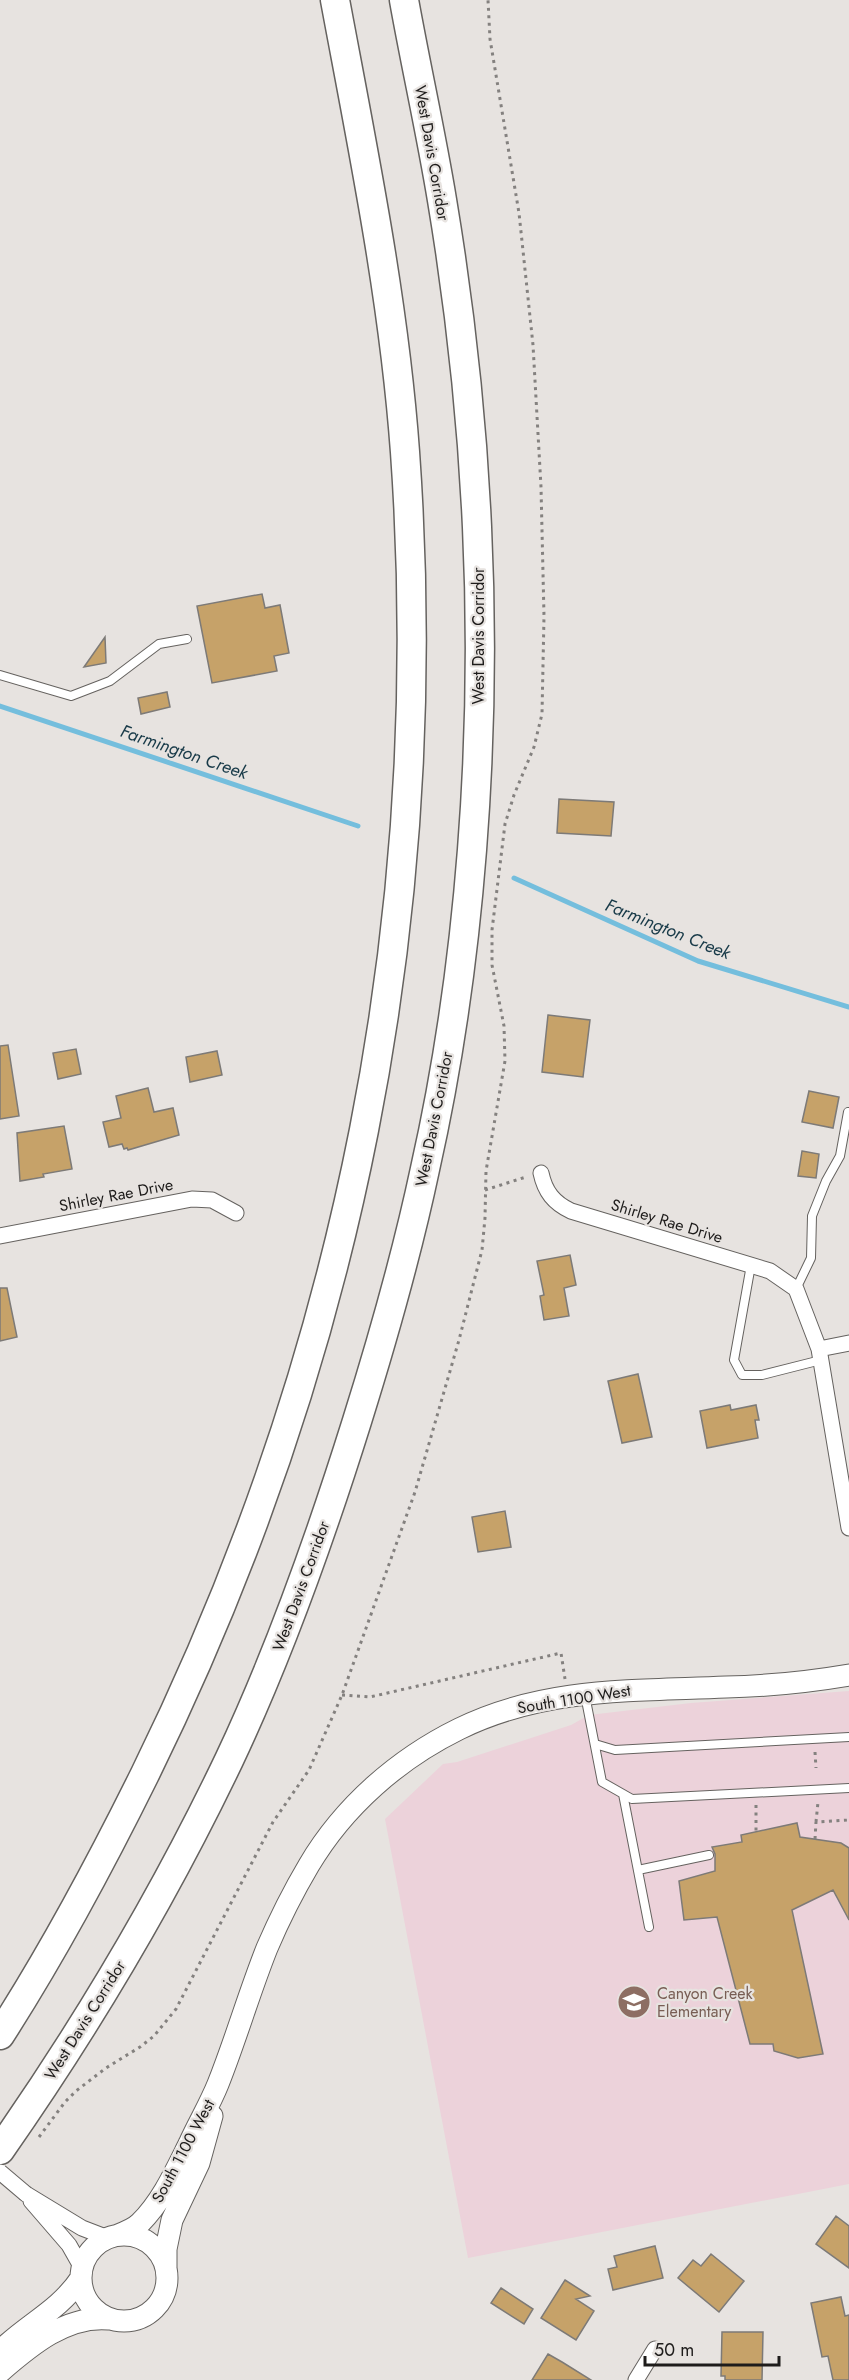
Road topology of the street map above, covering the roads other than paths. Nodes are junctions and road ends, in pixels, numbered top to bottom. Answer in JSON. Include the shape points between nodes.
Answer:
{"nodes":[{"id":1,"x":335,"y":0,"type":"edge"},
{"id":2,"x":404,"y":0,"type":"edge"},
{"id":3,"x":187,"y":639,"type":"dead end"},
{"id":4,"x":0,"y":675,"type":"edge"},
{"id":5,"x":848,"y":1112,"type":"edge"},
{"id":6,"x":541,"y":1173,"type":"road end"},
{"id":7,"x":236,"y":1213,"type":"dead end"},
{"id":8,"x":0,"y":1236,"type":"edge"},
{"id":9,"x":751,"y":1265,"type":"junction"},
{"id":10,"x":796,"y":1290,"type":"junction"},
{"id":11,"x":849,"y":1343,"type":"edge"},
{"id":12,"x":820,"y":1355,"type":"junction"},
{"id":13,"x":849,"y":1528,"type":"edge"},
{"id":14,"x":849,"y":1675,"type":"edge"},
{"id":15,"x":576,"y":1695,"type":"junction"},
{"id":16,"x":849,"y":1737,"type":"edge"},
{"id":17,"x":595,"y":1744,"type":"junction"},
{"id":18,"x":849,"y":1788,"type":"edge"},
{"id":19,"x":623,"y":1794,"type":"junction"},
{"id":20,"x":709,"y":1855,"type":"dead end"},
{"id":21,"x":638,"y":1870,"type":"junction"},
{"id":22,"x":649,"y":1927,"type":"dead end"},
{"id":23,"x":0,"y":2034,"type":"edge"},
{"id":24,"x":217,"y":2085,"type":"junction"},
{"id":25,"x":0,"y":2150,"type":"edge"},
{"id":26,"x":0,"y":2172,"type":"edge"},
{"id":27,"x":51,"y":2216,"type":"junction"},
{"id":28,"x":113,"y":2236,"type":"junction"},
{"id":29,"x":166,"y":2267,"type":"junction"},
{"id":30,"x":81,"y":2273,"type":"junction"},
{"id":31,"x":109,"y":2319,"type":"junction"},
{"id":32,"x":655,"y":2349,"type":"dead end"},
{"id":33,"x":0,"y":2350,"type":"edge"},
{"id":34,"x":0,"y":2372,"type":"edge"},
{"id":35,"x":636,"y":2380,"type":"edge"}],
"edges":[{"from":1,"to":23,"type":"highway","via":[[388,294],[410,530],[412,666],[407,802],[395,936],[375,1071],[348,1206],[316,1335],[279,1457],[229,1591],[129,1806],[54,1945]]},
{"from":2,"to":25,"type":"highway","name":"West Davis Corridor","via":[[442,197],[454,284],[465,371],[477,538],[480,664],[474,805],[461,949],[440,1093],[410,1236],[363,1400],[318,1543],[272,1663],[211,1797],[133,1942],[64,2056]]},
{"from":3,"to":4,"type":"lane","via":[[159,644],[110,681],[71,696]]},
{"from":5,"to":10,"type":"lane","via":[[840,1156],[812,1216],[811,1258]]},
{"from":6,"to":9,"type":"street","name":"Shirley Rae Drive","via":[[549,1195],[571,1211]]},
{"from":7,"to":8,"type":"street","name":"Shirley Rae Drive","via":[[212,1200],[192,1199]]},
{"from":9,"to":10,"type":"street","name":"Shirley Rae Drive","via":[[770,1271]]},
{"from":9,"to":12,"type":"lane","via":[[734,1360],[742,1374],[762,1375]]},
{"from":10,"to":12,"type":"street"},
{"from":11,"to":12,"type":"street"},
{"from":12,"to":13,"type":"street"},
{"from":14,"to":15,"type":"street","name":"South 1100 West","via":[[758,1686]]},
{"from":15,"to":17,"type":"lane"},
{"from":15,"to":24,"type":"street","name":"South 1100 West","via":[[504,1710],[439,1740],[395,1768],[350,1810],[310,1863],[280,1919]]},
{"from":16,"to":17,"type":"lane","via":[[615,1750]]},
{"from":17,"to":19,"type":"lane","via":[[602,1782]]},
{"from":18,"to":19,"type":"lane","via":[[632,1799]]},
{"from":19,"to":21,"type":"lane"},
{"from":20,"to":21,"type":"lane"},
{"from":21,"to":22,"type":"lane"},
{"from":24,"to":28,"type":"street","name":"South 1100 West","via":[[166,2188],[141,2223]]},
{"from":24,"to":29,"type":"street","name":"South 1100 West","via":[[205,2145],[172,2220]]},
{"from":26,"to":27,"type":"street","bridge":true},
{"from":27,"to":28,"type":"street"},
{"from":27,"to":30,"type":"street"},
{"from":28,"to":29,"type":"street","via":[[128,2235],[148,2242]]},
{"from":28,"to":30,"type":"street","via":[[91,2250]]},
{"from":29,"to":31,"type":"street","via":[[166,2288],[157,2306],[130,2321]]},
{"from":30,"to":31,"type":"street","via":[[86,2299]]},
{"from":30,"to":33,"type":"street","via":[[63,2302]]},
{"from":31,"to":34,"type":"street","via":[[72,2323]]},
{"from":32,"to":35,"type":"street"}]}
